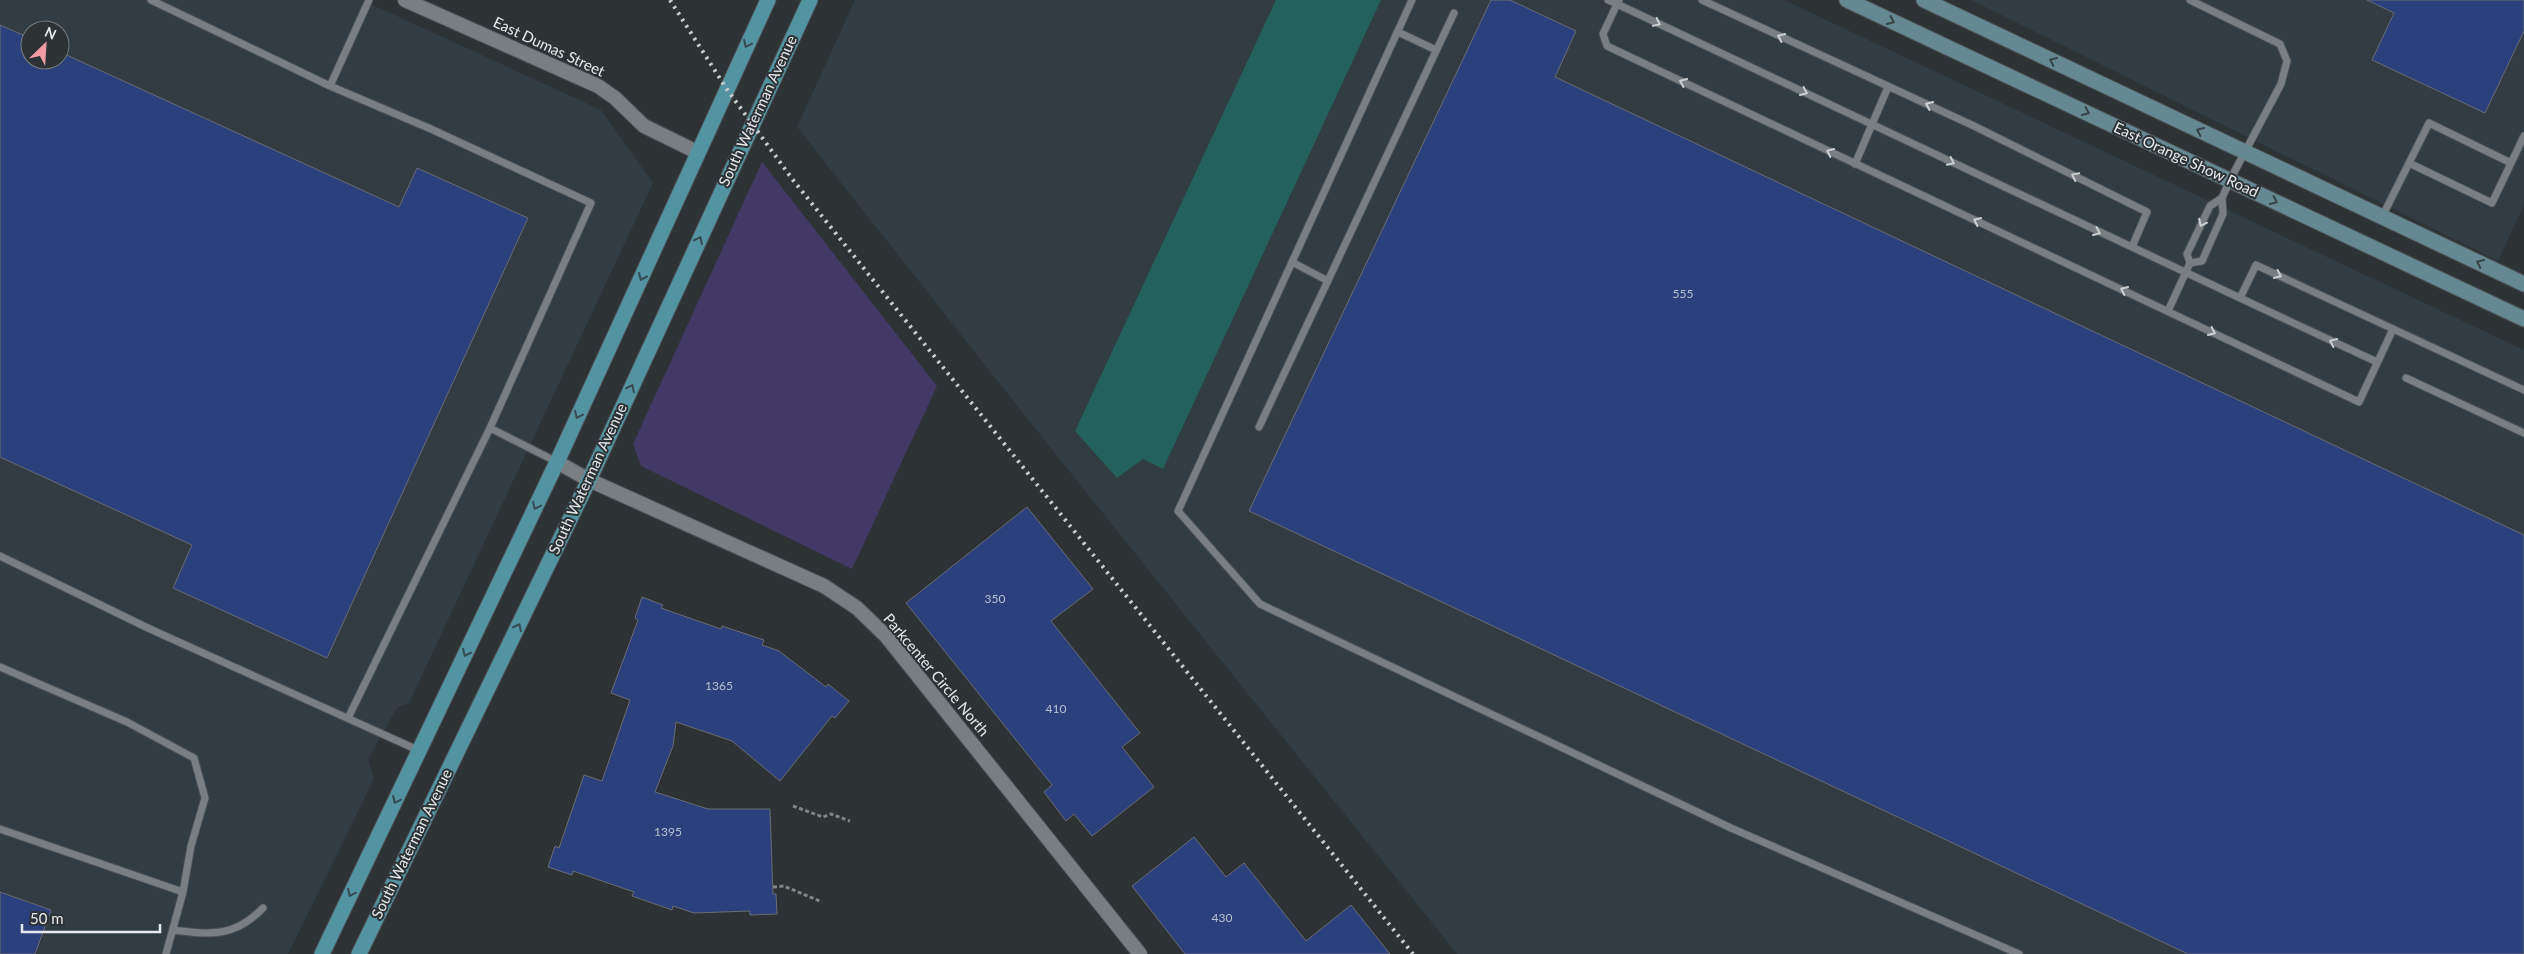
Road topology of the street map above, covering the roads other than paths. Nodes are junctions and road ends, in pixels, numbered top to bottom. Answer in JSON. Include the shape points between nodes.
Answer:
{"nodes":[{"id":1,"x":150,"y":0,"type":"edge"},
{"id":2,"x":369,"y":0,"type":"edge"},
{"id":3,"x":405,"y":0,"type":"edge"},
{"id":4,"x":768,"y":0,"type":"edge"},
{"id":5,"x":810,"y":0,"type":"edge"},
{"id":6,"x":1412,"y":0,"type":"edge"},
{"id":7,"x":1608,"y":0,"type":"edge"},
{"id":8,"x":1702,"y":0,"type":"edge"},
{"id":9,"x":1847,"y":0,"type":"edge"},
{"id":10,"x":1924,"y":0,"type":"edge"},
{"id":11,"x":2190,"y":0,"type":"edge"},
{"id":12,"x":1618,"y":2,"type":"edge"},
{"id":13,"x":1454,"y":13,"type":"dead end"},
{"id":14,"x":1398,"y":32,"type":"junction"},
{"id":15,"x":1436,"y":50,"type":"junction"},
{"id":16,"x":330,"y":86,"type":"junction"},
{"id":17,"x":1888,"y":87,"type":"junction"},
{"id":18,"x":1872,"y":123,"type":"junction"},
{"id":19,"x":2524,"y":136,"type":"edge"},
{"id":20,"x":2244,"y":151,"type":"junction"},
{"id":21,"x":697,"y":152,"type":"junction"},
{"id":22,"x":2408,"y":163,"type":"junction"},
{"id":23,"x":2511,"y":163,"type":"junction"},
{"id":24,"x":1855,"y":164,"type":"junction"},
{"id":25,"x":2230,"y":180,"type":"junction"},
{"id":26,"x":2222,"y":198,"type":"junction"},
{"id":27,"x":2382,"y":217,"type":"junction"},
{"id":28,"x":2132,"y":247,"type":"junction"},
{"id":29,"x":1292,"y":262,"type":"junction"},
{"id":30,"x":2190,"y":263,"type":"junction"},
{"id":31,"x":2186,"y":272,"type":"junction"},
{"id":32,"x":1328,"y":281,"type":"junction"},
{"id":33,"x":2524,"y":284,"type":"edge"},
{"id":34,"x":2240,"y":298,"type":"junction"},
{"id":35,"x":2168,"y":311,"type":"junction"},
{"id":36,"x":2524,"y":319,"type":"edge"},
{"id":37,"x":2393,"y":329,"type":"junction"},
{"id":38,"x":2377,"y":362,"type":"junction"},
{"id":39,"x":2406,"y":378,"type":"dead end"},
{"id":40,"x":2524,"y":390,"type":"edge"},
{"id":41,"x":1259,"y":427,"type":"dead end"},
{"id":42,"x":490,"y":428,"type":"junction"},
{"id":43,"x":2524,"y":433,"type":"edge"},
{"id":44,"x":557,"y":462,"type":"junction"},
{"id":45,"x":590,"y":480,"type":"junction"},
{"id":46,"x":0,"y":556,"type":"edge"},
{"id":47,"x":0,"y":667,"type":"edge"},
{"id":48,"x":348,"y":718,"type":"junction"},
{"id":49,"x":420,"y":751,"type":"junction"},
{"id":50,"x":0,"y":829,"type":"edge"},
{"id":51,"x":183,"y":892,"type":"junction"},
{"id":52,"x":264,"y":908,"type":"dead end"},
{"id":53,"x":173,"y":930,"type":"junction"},
{"id":54,"x":166,"y":954,"type":"edge"},
{"id":55,"x":322,"y":954,"type":"edge"},
{"id":56,"x":359,"y":954,"type":"edge"},
{"id":57,"x":1140,"y":954,"type":"edge"},
{"id":58,"x":2019,"y":954,"type":"edge"}],
"edges":[{"from":1,"to":16,"type":"lane"},
{"from":2,"to":16,"type":"lane"},
{"from":3,"to":21,"type":"street","name":"East Dumas Street","via":[[598,86],[644,126]]},
{"from":4,"to":21,"type":"main road","one_way":true},
{"from":45,"to":5,"type":"main road","name":"South Waterman Avenue","one_way":true},
{"from":6,"to":14,"type":"lane"},
{"from":7,"to":12,"type":"lane"},
{"from":17,"to":8,"type":"lane","one_way":true},
{"from":9,"to":25,"type":"main road","name":"East Orange Show Road","one_way":true},
{"from":20,"to":10,"type":"main road","one_way":true},
{"from":11,"to":20,"type":"lane","via":[[2280,44],[2287,61],[2281,84]]},
{"from":12,"to":18,"type":"lane","one_way":true},
{"from":24,"to":12,"type":"lane","one_way":true,"via":[[1608,46],[1603,34]]},
{"from":13,"to":15,"type":"lane"},
{"from":14,"to":15,"type":"lane"},
{"from":14,"to":29,"type":"lane"},
{"from":15,"to":32,"type":"lane"},
{"from":16,"to":42,"type":"lane","via":[[591,203]]},
{"from":17,"to":18,"type":"lane"},
{"from":28,"to":17,"type":"lane","one_way":true,"via":[[2148,212]]},
{"from":18,"to":24,"type":"lane"},
{"from":18,"to":28,"type":"lane","one_way":true},
{"from":19,"to":23,"type":"lane"},
{"from":20,"to":25,"type":"lane"},
{"from":20,"to":27,"type":"main road"},
{"from":21,"to":44,"type":"main road","one_way":true},
{"from":22,"to":23,"type":"lane","via":[[2429,123]]},
{"from":22,"to":23,"type":"lane","via":[[2492,203]]},
{"from":22,"to":27,"type":"lane"},
{"from":35,"to":24,"type":"lane","one_way":true},
{"from":25,"to":26,"type":"lane"},
{"from":25,"to":36,"type":"main road","name":"East Orange Show Road","one_way":true},
{"from":26,"to":30,"type":"lane","one_way":true,"via":[[2210,206],[2187,254]]},
{"from":26,"to":30,"type":"lane","via":[[2223,214],[2202,261]]},
{"from":33,"to":27,"type":"main road","one_way":true},
{"from":28,"to":31,"type":"lane"},
{"from":29,"to":32,"type":"lane"},
{"from":29,"to":58,"type":"lane","via":[[1178,511],[1260,604],[1731,828]]},
{"from":30,"to":31,"type":"lane"},
{"from":31,"to":34,"type":"lane"},
{"from":31,"to":35,"type":"lane"},
{"from":32,"to":41,"type":"lane"},
{"from":34,"to":37,"type":"lane","one_way":true,"via":[[2256,265]]},
{"from":38,"to":34,"type":"lane","one_way":true},
{"from":35,"to":38,"type":"lane","one_way":true,"via":[[2359,402]]},
{"from":37,"to":38,"type":"lane"},
{"from":37,"to":40,"type":"lane"},
{"from":39,"to":43,"type":"lane"},
{"from":42,"to":44,"type":"lane"},
{"from":42,"to":48,"type":"lane"},
{"from":44,"to":45,"type":"street","name":"Parkcenter Circle North"},
{"from":44,"to":49,"type":"main road","one_way":true},
{"from":56,"to":45,"type":"main road","name":"South Waterman Avenue","one_way":true},
{"from":45,"to":57,"type":"street","name":"Parkcenter Circle North","via":[[824,586],[857,608],[886,636]]},
{"from":46,"to":48,"type":"lane","via":[[150,629]]},
{"from":47,"to":51,"type":"lane","via":[[127,722],[194,758],[204,798]]},
{"from":48,"to":49,"type":"lane"},
{"from":49,"to":55,"type":"main road","one_way":true},
{"from":50,"to":51,"type":"lane"},
{"from":51,"to":53,"type":"lane"},
{"from":52,"to":53,"type":"lane","via":[[249,922],[230,931],[200,934]]},
{"from":53,"to":54,"type":"lane"}]}
